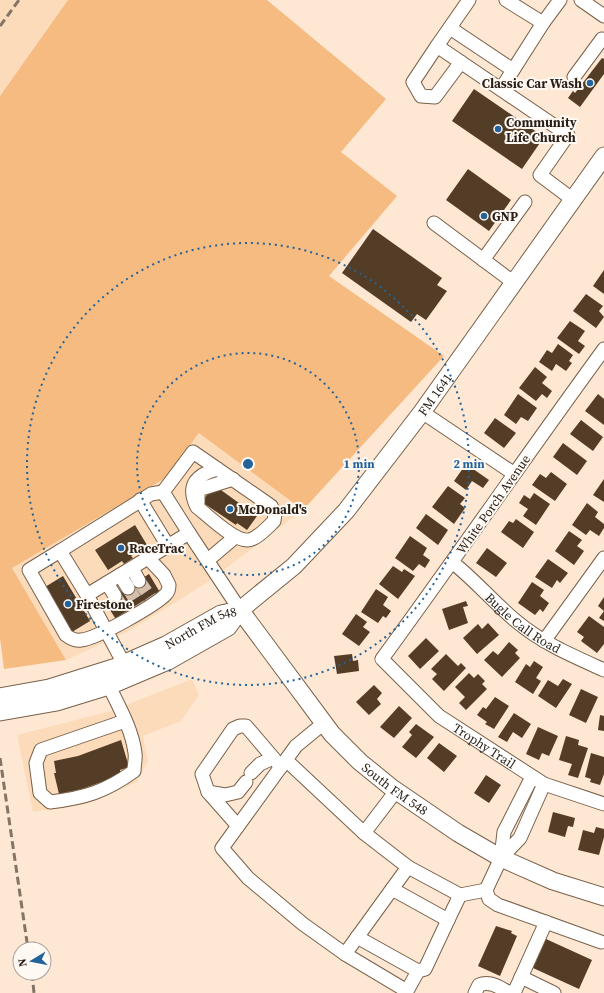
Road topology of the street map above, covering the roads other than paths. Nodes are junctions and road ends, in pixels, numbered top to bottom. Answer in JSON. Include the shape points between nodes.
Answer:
{"nodes":[{"id":1,"x":469,"y":0,"type":"edge"},
{"id":2,"x":506,"y":0,"type":"edge"},
{"id":3,"x":560,"y":0,"type":"edge"},
{"id":4,"x":581,"y":0,"type":"edge"},
{"id":5,"x":604,"y":16,"type":"edge"},
{"id":6,"x":543,"y":23,"type":"junction"},
{"id":7,"x":450,"y":28,"type":"junction"},
{"id":8,"x":603,"y":38,"type":"edge"},
{"id":9,"x":437,"y":46,"type":"junction"},
{"id":10,"x":461,"y":62,"type":"junction"},
{"id":11,"x":513,"y":70,"type":"junction"},
{"id":12,"x":574,"y":77,"type":"dead end"},
{"id":13,"x":501,"y":89,"type":"junction"},
{"id":14,"x":604,"y":156,"type":"edge"},
{"id":15,"x":572,"y":199,"type":"junction"},
{"id":16,"x":525,"y":202,"type":"dead end"},
{"id":17,"x":434,"y":224,"type":"dead end"},
{"id":18,"x":483,"y":260,"type":"junction"},
{"id":19,"x":513,"y":282,"type":"junction"},
{"id":20,"x":604,"y":349,"type":"edge"},
{"id":21,"x":422,"y":412,"type":"junction"},
{"id":22,"x":218,"y":469,"type":"junction"},
{"id":23,"x":513,"y":473,"type":"junction"},
{"id":24,"x":234,"y":479,"type":"junction"},
{"id":25,"x":163,"y":492,"type":"junction"},
{"id":26,"x":140,"y":500,"type":"junction"},
{"id":27,"x":200,"y":509,"type":"junction"},
{"id":28,"x":189,"y":533,"type":"junction"},
{"id":29,"x":235,"y":537,"type":"junction"},
{"id":30,"x":168,"y":546,"type":"junction"},
{"id":31,"x":60,"y":552,"type":"junction"},
{"id":32,"x":148,"y":558,"type":"junction"},
{"id":33,"x":604,"y":558,"type":"edge"},
{"id":34,"x":208,"y":560,"type":"junction"},
{"id":35,"x":452,"y":562,"type":"junction"},
{"id":36,"x":126,"y":571,"type":"junction"},
{"id":37,"x":107,"y":583,"type":"junction"},
{"id":38,"x":134,"y":584,"type":"tunnel mouth"},
{"id":39,"x":87,"y":595,"type":"junction"},
{"id":40,"x":115,"y":596,"type":"tunnel mouth"},
{"id":41,"x":240,"y":610,"type":"junction"},
{"id":42,"x":106,"y":630,"type":"junction"},
{"id":43,"x":544,"y":641,"type":"junction"},
{"id":44,"x":382,"y":659,"type":"joint"},
{"id":45,"x":124,"y":664,"type":"junction"},
{"id":46,"x":604,"y":670,"type":"edge"},
{"id":47,"x":109,"y":686,"type":"junction"},
{"id":48,"x":0,"y":697,"type":"edge"},
{"id":49,"x":0,"y":712,"type":"edge"},
{"id":50,"x":125,"y":721,"type":"junction"},
{"id":51,"x":324,"y":723,"type":"junction"},
{"id":52,"x":280,"y":762,"type":"junction"},
{"id":53,"x":532,"y":777,"type":"junction"},
{"id":54,"x":544,"y":784,"type":"junction"},
{"id":55,"x":396,"y":791,"type":"junction"},
{"id":56,"x":208,"y":792,"type":"junction"},
{"id":57,"x":604,"y":804,"type":"edge"},
{"id":58,"x":238,"y":826,"type":"junction"},
{"id":59,"x":364,"y":833,"type":"junction"},
{"id":60,"x":501,"y":858,"type":"junction"},
{"id":61,"x":408,"y":867,"type":"junction"},
{"id":62,"x":392,"y":889,"type":"junction"},
{"id":63,"x":486,"y":890,"type":"junction"},
{"id":64,"x":460,"y":895,"type":"junction"},
{"id":65,"x":604,"y":897,"type":"edge"},
{"id":66,"x":448,"y":920,"type":"junction"},
{"id":67,"x":546,"y":922,"type":"junction"},
{"id":68,"x":357,"y":937,"type":"junction"},
{"id":69,"x":601,"y":942,"type":"dead end"},
{"id":70,"x":345,"y":954,"type":"junction"},
{"id":71,"x":418,"y":971,"type":"junction"},
{"id":72,"x":521,"y":977,"type":"junction"},
{"id":73,"x":475,"y":993,"type":"edge"},
{"id":74,"x":510,"y":993,"type":"edge"},
{"id":75,"x":514,"y":993,"type":"edge"},
{"id":76,"x":554,"y":993,"type":"edge"}],
"edges":[{"from":1,"to":7,"type":"street"},
{"from":2,"to":6,"type":"street"},
{"from":3,"to":6,"type":"street"},
{"from":4,"to":5,"type":"street"},
{"from":6,"to":11,"type":"street"},
{"from":7,"to":9,"type":"street"},
{"from":7,"to":11,"type":"street"},
{"from":8,"to":12,"type":"street"},
{"from":9,"to":10,"type":"street"},
{"from":9,"to":10,"type":"street","via":[[413,82],[421,96],[434,97]]},
{"from":10,"to":13,"type":"street"},
{"from":11,"to":13,"type":"street"},
{"from":13,"to":15,"type":"street","via":[[568,135],[540,175]]},
{"from":14,"to":15,"type":"main road","name":"FM 1641","number":"FM 1641"},
{"from":15,"to":19,"type":"main road","name":"FM 1641","number":"FM 1641"},
{"from":16,"to":18,"type":"street"},
{"from":17,"to":18,"type":"street"},
{"from":18,"to":19,"type":"street"},
{"from":19,"to":21,"type":"main road","name":"FM 1641","number":"FM 1641"},
{"from":20,"to":23,"type":"street","name":"White Porch Avenue"},
{"from":21,"to":23,"type":"street"},
{"from":21,"to":41,"type":"main road","name":"FM 1641","number":"FM 1641","via":[[367,486],[330,530],[278,580]]},
{"from":22,"to":24,"type":"street"},
{"from":22,"to":25,"type":"street","via":[[193,452]]},
{"from":22,"to":27,"type":"street","via":[[196,480],[193,493]]},
{"from":23,"to":35,"type":"street","name":"White Porch Avenue"},
{"from":24,"to":27,"type":"street","via":[[201,489],[198,492]]},
{"from":24,"to":29,"type":"street","via":[[271,506],[275,513],[274,521],[253,539],[245,542]]},
{"from":25,"to":26,"type":"street","via":[[151,494]]},
{"from":25,"to":28,"type":"street"},
{"from":26,"to":30,"type":"street"},
{"from":26,"to":31,"type":"street"},
{"from":27,"to":29,"type":"street"},
{"from":28,"to":30,"type":"street"},
{"from":28,"to":34,"type":"street"},
{"from":29,"to":34,"type":"street"},
{"from":30,"to":32,"type":"street"},
{"from":31,"to":39,"type":"street"},
{"from":31,"to":42,"type":"street","via":[[29,570],[66,635],[74,640],[81,640],[92,638]]},
{"from":32,"to":36,"type":"street"},
{"from":32,"to":42,"type":"street","via":[[164,575],[169,585],[167,593]]},
{"from":33,"to":43,"type":"street"},
{"from":34,"to":41,"type":"street"},
{"from":35,"to":43,"type":"street","name":"Bugle Call Road","via":[[470,576],[515,621]]},
{"from":35,"to":44,"type":"street","name":"White Porch Avenue"},
{"from":36,"to":37,"type":"street"},
{"from":36,"to":38,"type":"street"},
{"from":37,"to":39,"type":"street"},
{"from":37,"to":40,"type":"street"},
{"from":39,"to":42,"type":"street"},
{"from":41,"to":45,"type":"main road","name":"North FM 548","via":[[221,614],[166,645]]},
{"from":41,"to":47,"type":"main road","name":"North FM 548","via":[[228,627],[186,652]]},
{"from":41,"to":51,"type":"main road","name":"South FM 548"},
{"from":42,"to":45,"type":"street"},
{"from":43,"to":46,"type":"street","name":"Bugle Call Road"},
{"from":44,"to":53,"type":"street","name":"Trophy Trail","via":[[439,716]]},
{"from":45,"to":48,"type":"main road","name":"North FM 548","via":[[56,686]]},
{"from":47,"to":49,"type":"main road","name":"North FM 548","via":[[57,702]]},
{"from":47,"to":50,"type":"street"},
{"from":50,"to":50,"type":"street","via":[[135,754],[134,771],[114,785],[79,798],[50,802],[40,793],[36,763],[41,750]]},
{"from":51,"to":52,"type":"street"},
{"from":51,"to":55,"type":"main road","name":"South FM 548","via":[[360,762]]},
{"from":52,"to":56,"type":"street","via":[[260,764],[238,792],[225,795]]},
{"from":52,"to":56,"type":"street","via":[[246,726],[233,728],[202,774]]},
{"from":52,"to":58,"type":"street"},
{"from":52,"to":59,"type":"street"},
{"from":53,"to":54,"type":"street","name":"Trophy Trail"},
{"from":53,"to":60,"type":"street","via":[[504,832]]},
{"from":54,"to":57,"type":"street","name":"Trophy Trail"},
{"from":54,"to":60,"type":"street","via":[[520,838]]},
{"from":55,"to":59,"type":"street"},
{"from":55,"to":60,"type":"main road","name":"South FM 548","via":[[458,833]]},
{"from":56,"to":58,"type":"street"},
{"from":58,"to":70,"type":"street","via":[[222,848],[248,878],[303,924]]},
{"from":59,"to":61,"type":"street"},
{"from":60,"to":63,"type":"street"},
{"from":60,"to":65,"type":"main road","name":"South FM 548","via":[[553,881]]},
{"from":61,"to":62,"type":"street"},
{"from":61,"to":64,"type":"street"},
{"from":62,"to":66,"type":"street"},
{"from":62,"to":68,"type":"street"},
{"from":63,"to":64,"type":"street"},
{"from":63,"to":67,"type":"street","via":[[489,899],[498,905]]},
{"from":64,"to":66,"type":"street"},
{"from":66,"to":71,"type":"street","via":[[425,969]]},
{"from":67,"to":69,"type":"street"},
{"from":67,"to":72,"type":"street"},
{"from":68,"to":70,"type":"street"},
{"from":68,"to":71,"type":"street"},
{"from":70,"to":71,"type":"street","via":[[407,991]]},
{"from":72,"to":75,"type":"street"},
{"from":72,"to":76,"type":"street"},
{"from":73,"to":74,"type":"street","via":[[484,982]]}]}
